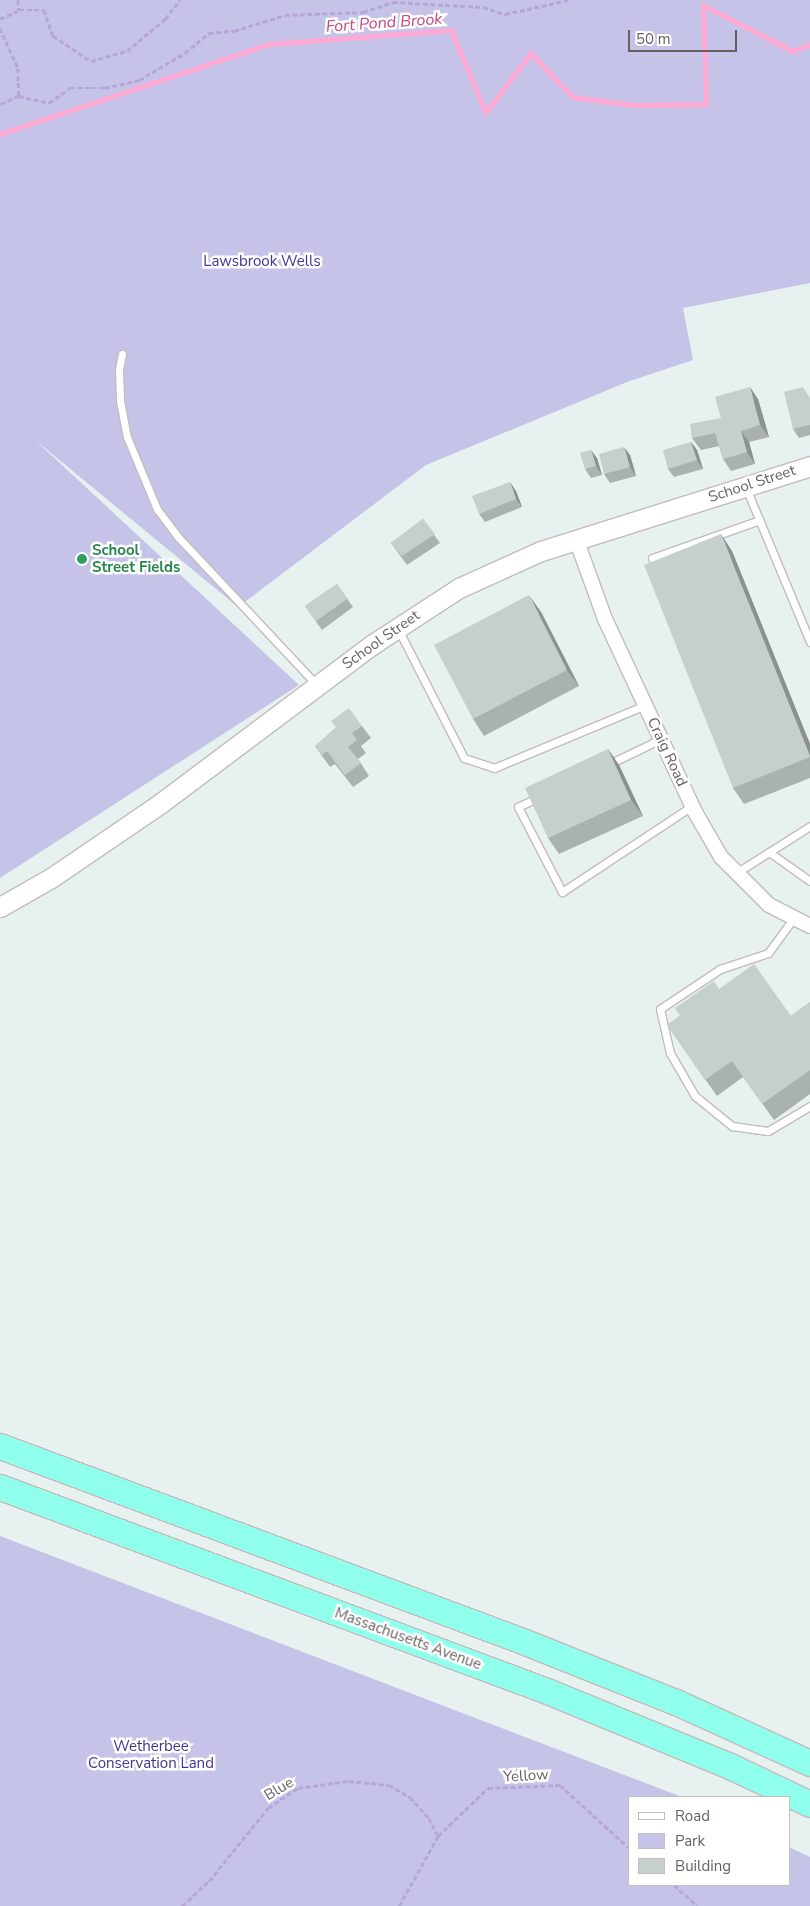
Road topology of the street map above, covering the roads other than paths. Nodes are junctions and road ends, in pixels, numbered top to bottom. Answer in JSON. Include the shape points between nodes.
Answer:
{"nodes":[{"id":1,"x":122,"y":354,"type":"dead end"},
{"id":2,"x":810,"y":466,"type":"edge"},
{"id":3,"x":745,"y":486,"type":"junction"},
{"id":4,"x":760,"y":520,"type":"junction"},
{"id":5,"x":576,"y":539,"type":"junction"},
{"id":6,"x":652,"y":558,"type":"dead end"},
{"id":7,"x":398,"y":627,"type":"junction"},
{"id":8,"x":810,"y":642,"type":"edge"},
{"id":9,"x":318,"y":687,"type":"junction"},
{"id":10,"x":645,"y":705,"type":"junction"},
{"id":11,"x":661,"y":739,"type":"junction"},
{"id":12,"x":598,"y":769,"type":"edge"},
{"id":13,"x":545,"y":794,"type":"edge"},
{"id":14,"x":692,"y":806,"type":"junction"},
{"id":15,"x":810,"y":826,"type":"edge"},
{"id":16,"x":769,"y":852,"type":"junction"},
{"id":17,"x":736,"y":873,"type":"junction"},
{"id":18,"x":810,"y":881,"type":"edge"},
{"id":19,"x":0,"y":908,"type":"edge"},
{"id":20,"x":793,"y":919,"type":"junction"},
{"id":21,"x":810,"y":926,"type":"edge"},
{"id":22,"x":810,"y":1106,"type":"edge"},
{"id":23,"x":0,"y":1446,"type":"edge"},
{"id":24,"x":0,"y":1487,"type":"edge"},
{"id":25,"x":810,"y":1762,"type":"edge"},
{"id":26,"x":810,"y":1804,"type":"edge"}],
"edges":[{"from":1,"to":9,"type":"lane","via":[[120,402],[127,437],[158,509],[178,537]]},
{"from":2,"to":3,"type":"street","name":"School Street"},
{"from":3,"to":4,"type":"lane"},
{"from":3,"to":5,"type":"street","name":"School Street"},
{"from":4,"to":6,"type":"lane"},
{"from":4,"to":8,"type":"lane"},
{"from":5,"to":7,"type":"street","name":"School Street","via":[[497,569],[459,588]]},
{"from":5,"to":10,"type":"street","name":"Craig Road","via":[[605,619]]},
{"from":7,"to":9,"type":"street","name":"School Street"},
{"from":7,"to":10,"type":"lane","via":[[464,758],[494,768]]},
{"from":9,"to":19,"type":"street","name":"School Street","via":[[161,803],[51,878]]},
{"from":10,"to":11,"type":"street","name":"Craig Road"},
{"from":11,"to":12,"type":"lane"},
{"from":11,"to":14,"type":"street","name":"Craig Road"},
{"from":13,"to":14,"type":"lane","via":[[518,807],[562,892]]},
{"from":14,"to":17,"type":"street","name":"Craig Road","via":[[721,858]]},
{"from":15,"to":16,"type":"lane"},
{"from":16,"to":17,"type":"lane"},
{"from":16,"to":18,"type":"lane"},
{"from":17,"to":20,"type":"street","name":"Craig Road","via":[[768,905]]},
{"from":20,"to":21,"type":"street","name":"Craig Road"},
{"from":20,"to":22,"type":"lane","via":[[768,953],[720,969],[660,1009],[670,1053],[695,1096],[732,1126],[768,1131]]},
{"from":23,"to":25,"type":"highway","via":[[525,1642],[676,1702]]},
{"from":24,"to":26,"type":"highway","name":"Massachusetts Avenue","via":[[547,1691],[732,1767]]}]}
